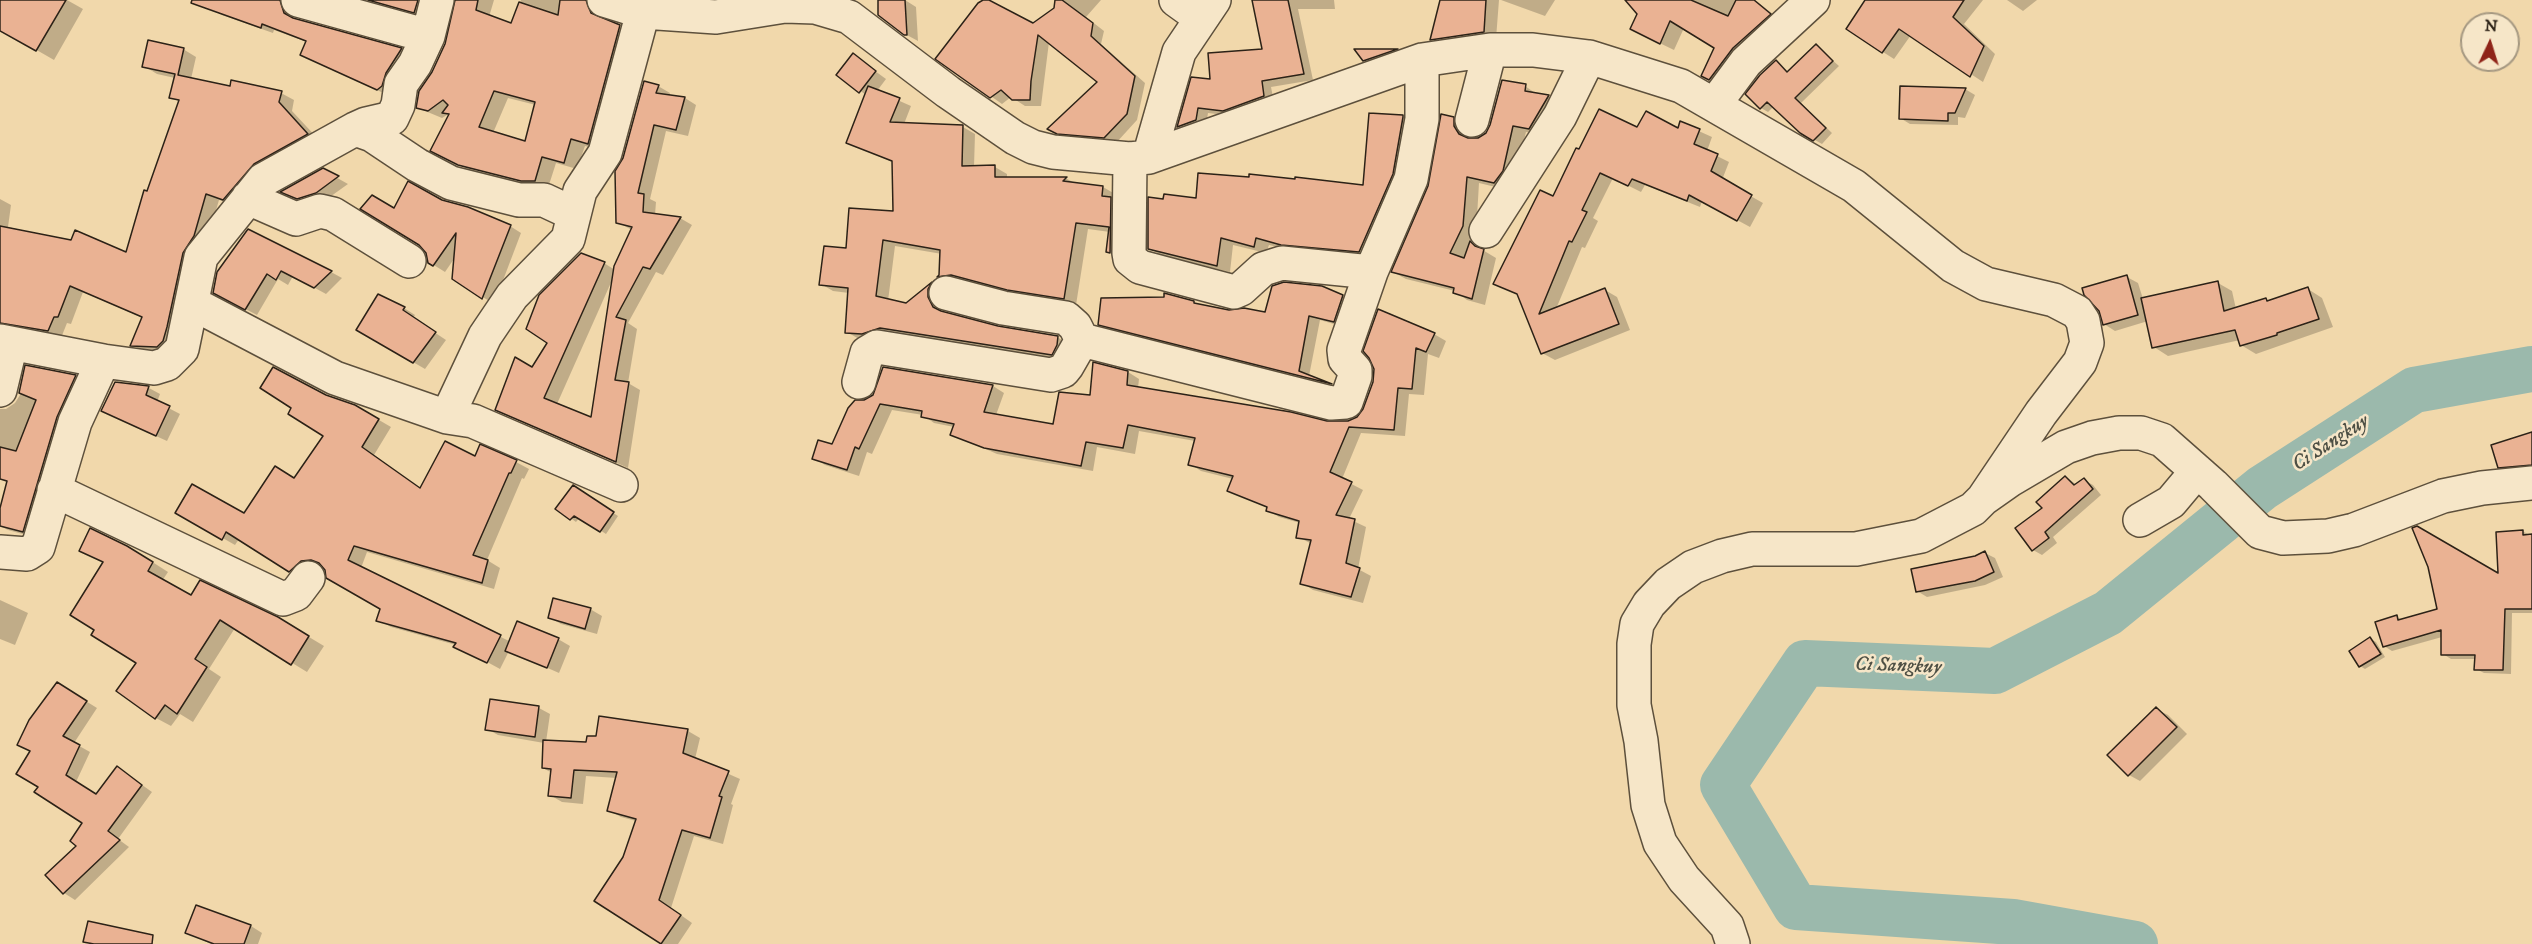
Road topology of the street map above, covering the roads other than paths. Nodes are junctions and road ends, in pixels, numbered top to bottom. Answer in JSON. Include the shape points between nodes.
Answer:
{"nodes":[{"id":1,"x":298,"y":0,"type":"edge"},
{"id":2,"x":437,"y":0,"type":"edge"},
{"id":3,"x":604,"y":0,"type":"edge"},
{"id":4,"x":1813,"y":0,"type":"edge"},
{"id":5,"x":1197,"y":6,"type":"edge"},
{"id":6,"x":851,"y":8,"type":"edge"},
{"id":7,"x":644,"y":12,"type":"junction"},
{"id":8,"x":428,"y":36,"type":"junction"},
{"id":9,"x":1490,"y":50,"type":"junction"},
{"id":10,"x":1590,"y":57,"type":"junction"},
{"id":11,"x":1422,"y":60,"type":"junction"},
{"id":12,"x":1714,"y":105,"type":"junction"},
{"id":13,"x":1472,"y":120,"type":"dead end"},
{"id":14,"x":355,"y":129,"type":"junction"},
{"id":15,"x":1140,"y":158,"type":"junction"},
{"id":16,"x":248,"y":198,"type":"junction"},
{"id":17,"x":574,"y":214,"type":"junction"},
{"id":18,"x":1486,"y":231,"type":"dead end"},
{"id":19,"x":409,"y":261,"type":"dead end"},
{"id":20,"x":1371,"y":272,"type":"junction"},
{"id":21,"x":946,"y":293,"type":"dead end"},
{"id":22,"x":192,"y":303,"type":"junction"},
{"id":23,"x":1082,"y":340,"type":"junction"},
{"id":24,"x":6,"y":342,"type":"edge"},
{"id":25,"x":103,"y":361,"type":"junction"},
{"id":26,"x":859,"y":382,"type":"dead end"},
{"id":27,"x":0,"y":390,"type":"edge"},
{"id":28,"x":447,"y":417,"type":"junction"},
{"id":29,"x":2205,"y":478,"type":"junction"},
{"id":30,"x":2532,"y":483,"type":"edge"},
{"id":31,"x":621,"y":485,"type":"dead end"},
{"id":32,"x":54,"y":490,"type":"junction"},
{"id":33,"x":1983,"y":499,"type":"junction"},
{"id":34,"x":2140,"y":520,"type":"dead end"},
{"id":35,"x":0,"y":552,"type":"edge"},
{"id":36,"x":308,"y":578,"type":"dead end"},
{"id":37,"x":1733,"y":944,"type":"edge"}],
"edges":[{"from":1,"to":8,"type":"street"},
{"from":2,"to":8,"type":"street"},
{"from":3,"to":7,"type":"street"},
{"from":4,"to":12,"type":"street","via":[[1746,62]]},
{"from":5,"to":15,"type":"street"},
{"from":6,"to":7,"type":"street","via":[[785,6],[716,17]]},
{"from":6,"to":15,"type":"street","via":[[894,53],[1015,138],[1053,152]]},
{"from":7,"to":17,"type":"street","via":[[605,153],[580,191]]},
{"from":8,"to":14,"type":"street","via":[[401,84],[392,118]]},
{"from":9,"to":10,"type":"street","via":[[1533,50]]},
{"from":9,"to":11,"type":"street"},
{"from":9,"to":13,"type":"street"},
{"from":10,"to":12,"type":"street","via":[[1681,86]]},
{"from":10,"to":18,"type":"street","via":[[1560,116]]},
{"from":11,"to":15,"type":"street"},
{"from":11,"to":20,"type":"street","via":[[1422,119],[1411,179]]},
{"from":12,"to":33,"type":"street","via":[[1854,186],[1953,266],[1986,284],[2054,300],[2077,312],[2087,343],[2080,362]]},
{"from":14,"to":16,"type":"street","via":[[262,180]]},
{"from":14,"to":17,"type":"street","via":[[372,135],[451,183],[519,200],[544,200]]},
{"from":15,"to":20,"type":"street","via":[[1129,253],[1140,267],[1234,292],[1260,270],[1282,263]]},
{"from":16,"to":19,"type":"street","via":[[296,219],[320,211],[333,214]]},
{"from":16,"to":22,"type":"street","via":[[201,257]]},
{"from":17,"to":28,"type":"street","via":[[568,239],[512,296],[485,336]]},
{"from":20,"to":23,"type":"street","via":[[1344,350],[1345,359],[1355,370],[1352,389],[1344,403],[1331,403]]},
{"from":21,"to":23,"type":"street","via":[[1003,309],[1066,318]]},
{"from":22,"to":25,"type":"street","via":[[182,350],[167,364],[154,368]]},
{"from":22,"to":28,"type":"street","via":[[335,378]]},
{"from":23,"to":26,"type":"street","via":[[1063,371],[1051,375],[877,347],[867,353]]},
{"from":24,"to":25,"type":"street"},
{"from":24,"to":27,"type":"street"},
{"from":25,"to":32,"type":"street","via":[[75,422]]},
{"from":28,"to":31,"type":"street","via":[[473,421]]},
{"from":29,"to":30,"type":"street","via":[[2260,532],[2283,538],[2328,536],[2443,496]]},
{"from":29,"to":33,"type":"street","via":[[2162,440],[2141,433],[2119,433],[2066,447]]},
{"from":29,"to":34,"type":"street"},
{"from":32,"to":35,"type":"street","via":[[38,547],[27,554]]},
{"from":32,"to":36,"type":"street","via":[[283,599],[296,594]]},
{"from":33,"to":37,"type":"street","via":[[1973,509],[1922,536],[1856,549],[1752,549],[1722,556],[1693,567],[1668,584],[1637,624],[1634,705],[1654,826],[1670,861],[1727,926]]}]}
